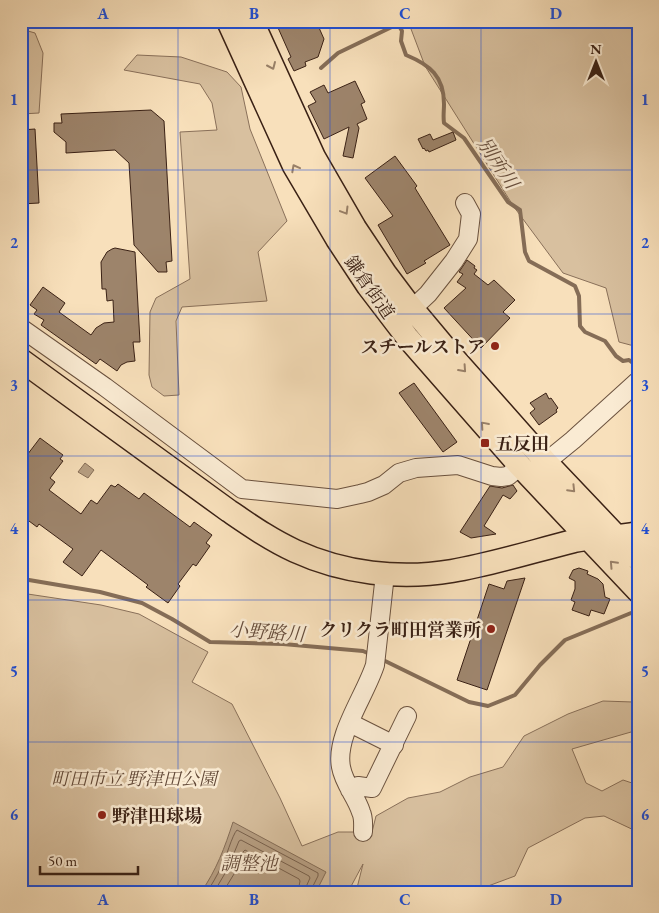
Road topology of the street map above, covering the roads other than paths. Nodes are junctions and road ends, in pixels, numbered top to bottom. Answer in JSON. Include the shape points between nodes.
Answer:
{"nodes":[{"id":1,"x":228,"y":21,"type":"edge"},
{"id":2,"x":252,"y":21,"type":"edge"},
{"id":3,"x":465,"y":203,"type":"dead end"},
{"id":4,"x":412,"y":309,"type":"junction"},
{"id":5,"x":21,"y":328,"type":"edge"},
{"id":6,"x":21,"y":360,"type":"edge"},
{"id":7,"x":638,"y":381,"type":"edge"},
{"id":8,"x":546,"y":462,"type":"junction"},
{"id":9,"x":520,"y":466,"type":"junction"},
{"id":10,"x":627,"y":535,"type":"edge"},
{"id":11,"x":587,"y":538,"type":"junction"},
{"id":12,"x":638,"y":559,"type":"edge"},
{"id":13,"x":385,"y":574,"type":"junction"},
{"id":14,"x":638,"y":591,"type":"edge"},
{"id":15,"x":407,"y":716,"type":"dead end"},
{"id":16,"x":350,"y":722,"type":"junction"},
{"id":17,"x":394,"y":745,"type":"junction"},
{"id":18,"x":350,"y":790,"type":"junction"},
{"id":19,"x":363,"y":832,"type":"dead end"}],
"edges":[{"from":9,"to":1,"type":"main road","name":"鎌倉街道","one_way":true,"via":[[407,337],[342,248],[294,166]]},
{"from":2,"to":4,"type":"main road","name":"鎌倉街道","one_way":true,"via":[[328,182],[385,273]]},
{"from":3,"to":4,"type":"street","via":[[471,214],[468,239],[428,294]]},
{"from":4,"to":8,"type":"main road","name":"鎌倉街道","one_way":true},
{"from":5,"to":9,"type":"street","via":[[242,489],[336,499],[368,492],[416,468],[458,465],[501,477],[508,476]]},
{"from":6,"to":13,"type":"main road","via":[[273,540],[342,568]]},
{"from":7,"to":8,"type":"street"},
{"from":8,"to":10,"type":"main road","name":"鎌倉街道","one_way":true},
{"from":9,"to":11,"type":"main road","name":"鎌倉街道"},
{"from":10,"to":11,"type":"main road"},
{"from":10,"to":12,"type":"main road","name":"鎌倉街道"},
{"from":11,"to":13,"type":"main road","via":[[451,571]]},
{"from":14,"to":11,"type":"main road","name":"鎌倉街道","one_way":true},
{"from":13,"to":16,"type":"street","via":[[375,665]]},
{"from":15,"to":17,"type":"street"},
{"from":16,"to":17,"type":"street"},
{"from":16,"to":18,"type":"street","via":[[342,738],[340,765]]},
{"from":17,"to":18,"type":"street","via":[[372,788],[358,786]]},
{"from":18,"to":19,"type":"street","via":[[362,813]]}]}
